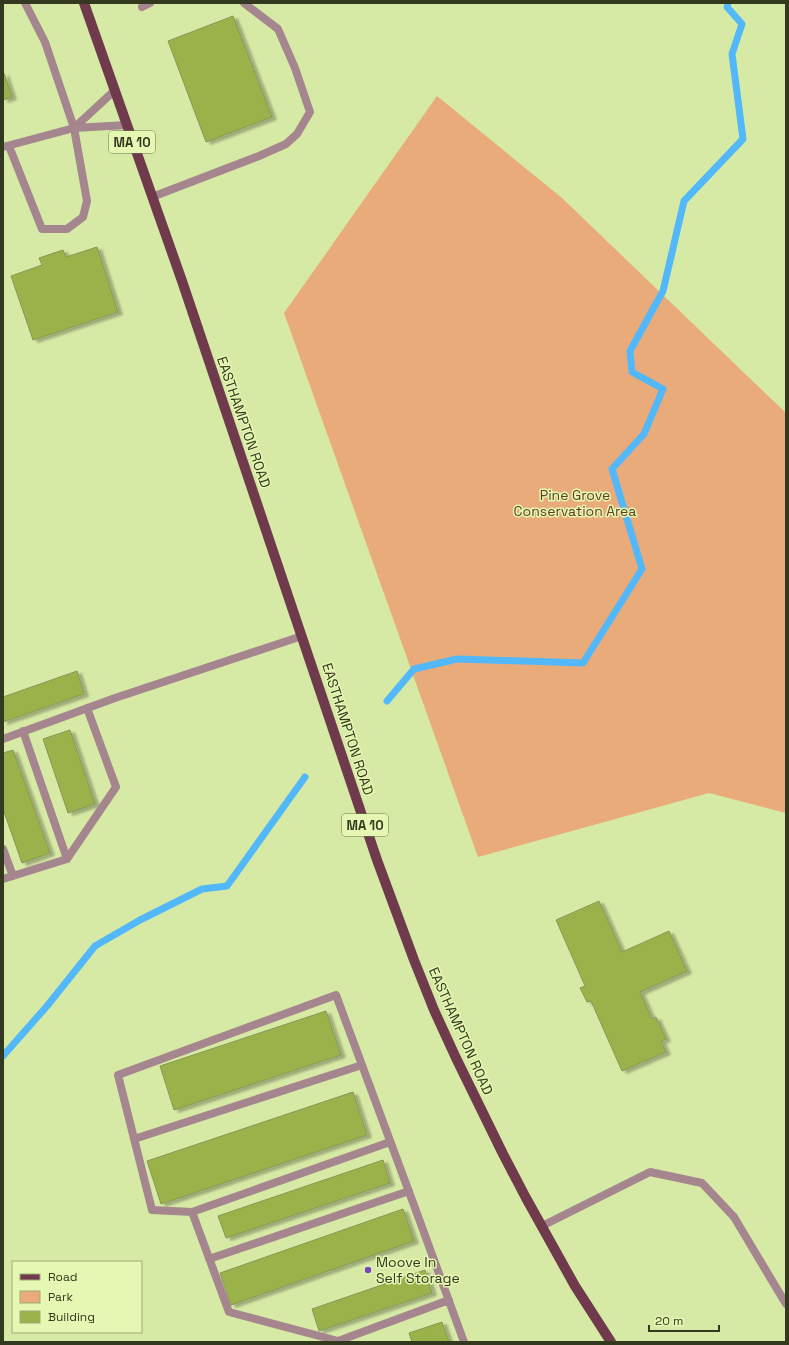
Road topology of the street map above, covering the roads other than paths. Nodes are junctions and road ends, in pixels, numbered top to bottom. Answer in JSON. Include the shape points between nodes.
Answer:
{"nodes":[{"id":1,"x":25,"y":3,"type":"edge"},
{"id":2,"x":84,"y":3,"type":"edge"},
{"id":3,"x":150,"y":3,"type":"edge"},
{"id":4,"x":244,"y":3,"type":"edge"},
{"id":5,"x":142,"y":7,"type":"dead end"},
{"id":6,"x":114,"y":90,"type":"junction"},
{"id":7,"x":127,"y":125,"type":"junction"},
{"id":8,"x":74,"y":128,"type":"junction"},
{"id":9,"x":6,"y":147,"type":"edge"},
{"id":10,"x":152,"y":197,"type":"junction"},
{"id":11,"x":302,"y":636,"type":"junction"},
{"id":12,"x":87,"y":708,"type":"junction"},
{"id":13,"x":23,"y":731,"type":"junction"},
{"id":14,"x":3,"y":739,"type":"edge"},
{"id":15,"x":3,"y":849,"type":"edge"},
{"id":16,"x":67,"y":859,"type":"junction"},
{"id":17,"x":13,"y":876,"type":"junction"},
{"id":18,"x":3,"y":879,"type":"edge"},
{"id":19,"x":362,"y":1065,"type":"junction"},
{"id":20,"x":134,"y":1139,"type":"junction"},
{"id":21,"x":390,"y":1142,"type":"junction"},
{"id":22,"x":408,"y":1191,"type":"junction"},
{"id":23,"x":192,"y":1212,"type":"junction"},
{"id":24,"x":542,"y":1226,"type":"junction"},
{"id":25,"x":209,"y":1259,"type":"junction"},
{"id":26,"x":449,"y":1300,"type":"junction"},
{"id":27,"x":786,"y":1304,"type":"edge"},
{"id":28,"x":464,"y":1342,"type":"edge"},
{"id":29,"x":611,"y":1342,"type":"edge"}],
"edges":[{"from":1,"to":8,"type":"lane","via":[[45,42]]},
{"from":2,"to":6,"type":"main road","number":"MA 10"},
{"from":3,"to":5,"type":"lane"},
{"from":4,"to":10,"type":"lane","via":[[278,29],[310,112],[297,134],[286,144]]},
{"from":6,"to":7,"type":"main road","number":"MA 10"},
{"from":6,"to":8,"type":"lane"},
{"from":7,"to":8,"type":"lane"},
{"from":7,"to":10,"type":"main road","number":"MA 10"},
{"from":8,"to":9,"type":"lane"},
{"from":8,"to":9,"type":"lane","via":[[86,201],[83,217],[67,229],[42,229]]},
{"from":10,"to":11,"type":"main road","name":"EASTHAMPTON ROAD","number":"MA 10"},
{"from":11,"to":12,"type":"lane"},
{"from":11,"to":24,"type":"main road","name":"EASTHAMPTON ROAD","number":"MA 10","via":[[377,860],[434,1010],[479,1106]]},
{"from":12,"to":13,"type":"lane"},
{"from":12,"to":16,"type":"lane","via":[[116,787]]},
{"from":13,"to":14,"type":"lane"},
{"from":13,"to":16,"type":"lane"},
{"from":15,"to":17,"type":"lane"},
{"from":16,"to":17,"type":"lane"},
{"from":17,"to":18,"type":"lane"},
{"from":19,"to":20,"type":"lane"},
{"from":19,"to":20,"type":"lane","via":[[336,995],[118,1075]]},
{"from":19,"to":21,"type":"lane"},
{"from":20,"to":23,"type":"lane","via":[[152,1210]]},
{"from":21,"to":22,"type":"lane"},
{"from":21,"to":23,"type":"lane"},
{"from":22,"to":25,"type":"lane"},
{"from":22,"to":26,"type":"lane"},
{"from":23,"to":25,"type":"lane"},
{"from":24,"to":27,"type":"lane","via":[[650,1172],[702,1183],[734,1217]]},
{"from":24,"to":29,"type":"main road","name":"EASTHAMPTON ROAD","number":"MA 10","via":[[575,1286]]},
{"from":25,"to":26,"type":"lane","via":[[229,1312],[338,1341]]},
{"from":26,"to":28,"type":"lane"}]}
